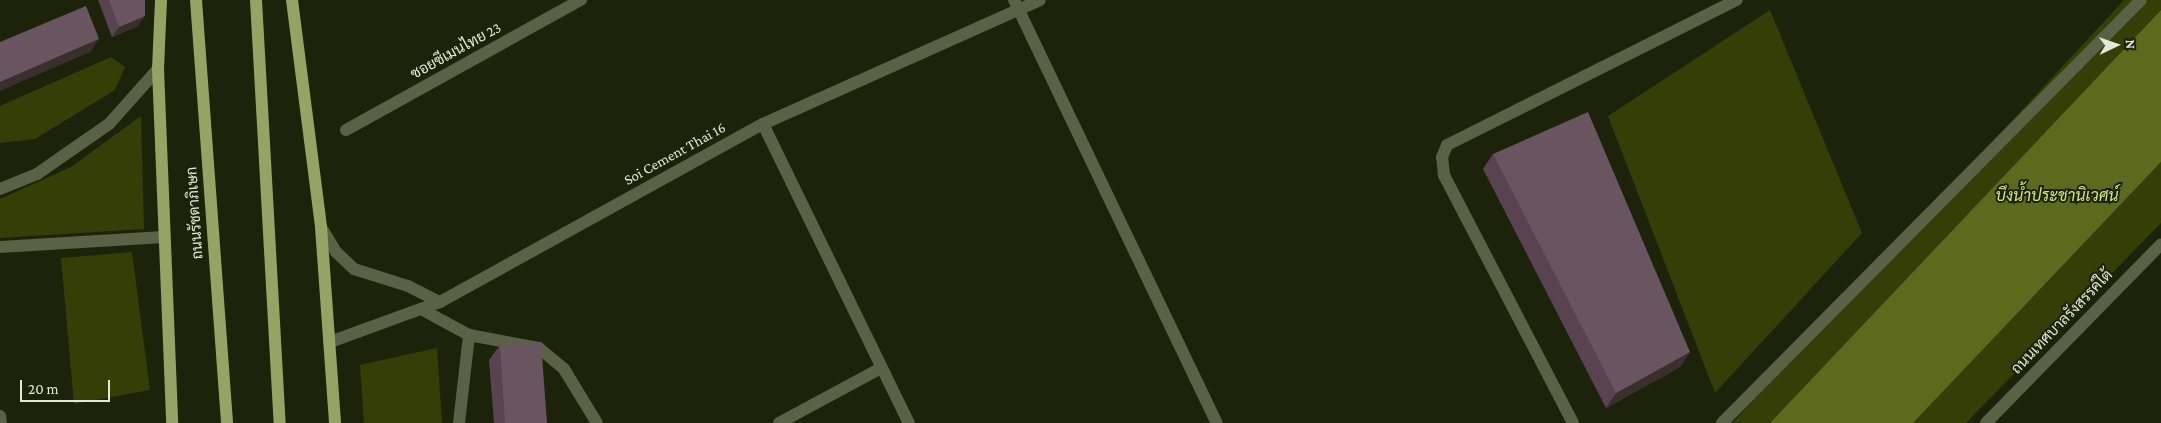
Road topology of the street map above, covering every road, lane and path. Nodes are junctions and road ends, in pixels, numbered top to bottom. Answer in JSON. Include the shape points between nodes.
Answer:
{"nodes":[{"id":1,"x":161,"y":0,"type":"edge"},
{"id":2,"x":196,"y":0,"type":"edge"},
{"id":3,"x":256,"y":0,"type":"edge"},
{"id":4,"x":292,"y":0,"type":"edge"},
{"id":5,"x":581,"y":0,"type":"edge"},
{"id":6,"x":1040,"y":0,"type":"edge"},
{"id":7,"x":1737,"y":0,"type":"edge"},
{"id":8,"x":2141,"y":0,"type":"edge"},
{"id":9,"x":1016,"y":5,"type":"edge"},
{"id":10,"x":158,"y":68,"type":"junction"},
{"id":11,"x":763,"y":124,"type":"junction"},
{"id":12,"x":346,"y":130,"type":"dead end"},
{"id":13,"x":0,"y":189,"type":"edge"},
{"id":14,"x":321,"y":227,"type":"junction"},
{"id":15,"x":164,"y":237,"type":"junction"},
{"id":16,"x":2161,"y":244,"type":"edge"},
{"id":17,"x":0,"y":247,"type":"edge"},
{"id":18,"x":440,"y":302,"type":"junction"},
{"id":19,"x":421,"y":309,"type":"junction"},
{"id":20,"x":470,"y":335,"type":"junction"},
{"id":21,"x":330,"y":342,"type":"junction"},
{"id":22,"x":880,"y":368,"type":"junction"},
{"id":23,"x":0,"y":416,"type":"edge"},
{"id":24,"x":1,"y":423,"type":"edge"},
{"id":25,"x":172,"y":423,"type":"edge"},
{"id":26,"x":227,"y":423,"type":"edge"},
{"id":27,"x":280,"y":423,"type":"edge"},
{"id":28,"x":335,"y":423,"type":"edge"},
{"id":29,"x":459,"y":423,"type":"edge"},
{"id":30,"x":597,"y":423,"type":"edge"},
{"id":31,"x":779,"y":423,"type":"edge"},
{"id":32,"x":909,"y":423,"type":"edge"},
{"id":33,"x":1217,"y":423,"type":"edge"},
{"id":34,"x":1573,"y":423,"type":"edge"},
{"id":35,"x":1722,"y":423,"type":"edge"},
{"id":36,"x":1986,"y":423,"type":"edge"}],
"edges":[{"from":1,"to":10,"type":"main road"},
{"from":2,"to":26,"type":"main road","name":"ถนนรัชดาภิเษก"},
{"from":3,"to":27,"type":"main road"},
{"from":4,"to":14,"type":"main road"},
{"from":5,"to":12,"type":"street","name":"ซอยซีเมนไทย 23"},
{"from":6,"to":9,"type":"street","name":"Soi Cement Thai 16"},
{"from":7,"to":34,"type":"street","via":[[1447,145],[1442,157],[1444,175]]},
{"from":8,"to":35,"type":"street"},
{"from":9,"to":11,"type":"street","name":"Soi Cement Thai 16"},
{"from":9,"to":33,"type":"street"},
{"from":10,"to":13,"type":"street","via":[[110,124],[37,174]]},
{"from":10,"to":15,"type":"main road"},
{"from":11,"to":18,"type":"street","name":"Soi Cement Thai 16"},
{"from":11,"to":22,"type":"street"},
{"from":14,"to":18,"type":"street","via":[[336,252],[354,269],[408,286]]},
{"from":14,"to":21,"type":"main road"},
{"from":15,"to":17,"type":"street"},
{"from":15,"to":25,"type":"main road"},
{"from":16,"to":36,"type":"street","name":"ถนนเทศบาลรังสรรค์ใต้"},
{"from":18,"to":19,"type":"street","name":"Soi Cement Thai 16"},
{"from":19,"to":20,"type":"street"},
{"from":19,"to":21,"type":"street","name":"Soi Cement Thai 16"},
{"from":20,"to":29,"type":"street"},
{"from":20,"to":30,"type":"street","via":[[539,348],[564,369]]},
{"from":21,"to":28,"type":"main road"},
{"from":22,"to":31,"type":"street"},
{"from":22,"to":32,"type":"street"},
{"from":23,"to":24,"type":"street"}]}
